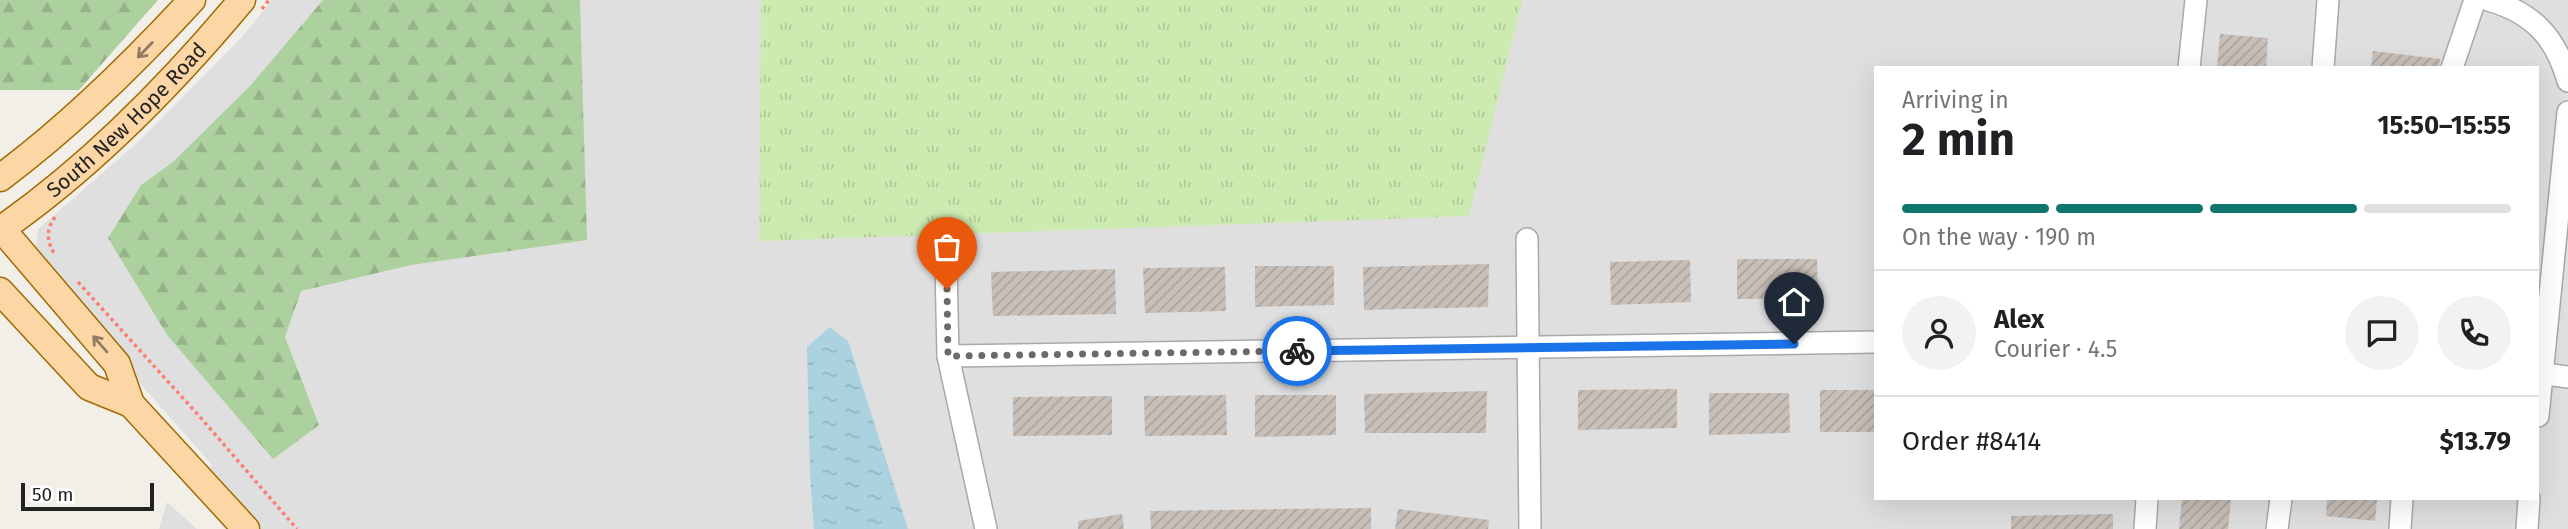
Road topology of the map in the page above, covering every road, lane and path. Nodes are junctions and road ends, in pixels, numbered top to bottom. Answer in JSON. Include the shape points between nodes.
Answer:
{"nodes":[{"id":1,"x":192,"y":0,"type":"edge"},
{"id":2,"x":269,"y":0,"type":"edge"},
{"id":3,"x":2196,"y":0,"type":"edge"},
{"id":4,"x":2328,"y":0,"type":"edge"},
{"id":5,"x":2475,"y":0,"type":"edge"},
{"id":6,"x":2488,"y":0,"type":"edge"},
{"id":7,"x":249,"y":8,"type":"edge"},
{"id":8,"x":2189,"y":66,"type":"edge"},
{"id":9,"x":2323,"y":66,"type":"edge"},
{"id":10,"x":2453,"y":66,"type":"edge"},
{"id":11,"x":2568,"y":81,"type":"edge"},
{"id":12,"x":2568,"y":111,"type":"edge"},
{"id":13,"x":0,"y":178,"type":"edge"},
{"id":14,"x":62,"y":209,"type":"dead end"},
{"id":15,"x":1,"y":229,"type":"edge"},
{"id":16,"x":38,"y":231,"type":"dead end"},
{"id":17,"x":48,"y":233,"type":"junction"},
{"id":18,"x":1527,"y":239,"type":"dead end"},
{"id":19,"x":60,"y":262,"type":"dead end"},
{"id":20,"x":946,"y":265,"type":"dead end"},
{"id":21,"x":78,"y":282,"type":"dead end"},
{"id":22,"x":0,"y":291,"type":"edge"},
{"id":23,"x":1874,"y":342,"type":"edge"},
{"id":24,"x":1529,"y":347,"type":"junction"},
{"id":25,"x":948,"y":356,"type":"junction"},
{"id":26,"x":2540,"y":374,"type":"edge"},
{"id":27,"x":2568,"y":377,"type":"edge"},
{"id":28,"x":2539,"y":395,"type":"edge"},
{"id":29,"x":131,"y":404,"type":"junction"},
{"id":30,"x":2147,"y":500,"type":"edge"},
{"id":31,"x":2281,"y":500,"type":"edge"},
{"id":32,"x":2402,"y":500,"type":"edge"},
{"id":33,"x":2529,"y":500,"type":"edge"},
{"id":34,"x":246,"y":529,"type":"edge"},
{"id":35,"x":297,"y":529,"type":"edge"},
{"id":36,"x":986,"y":529,"type":"edge"},
{"id":37,"x":1530,"y":529,"type":"edge"},
{"id":38,"x":2145,"y":529,"type":"edge"},
{"id":39,"x":2277,"y":529,"type":"edge"},
{"id":40,"x":2400,"y":529,"type":"edge"},
{"id":41,"x":2526,"y":529,"type":"edge"}],
"edges":[{"from":1,"to":13,"type":"main road","name":"South New Hope Road","one_way":true,"via":[[144,52],[39,149]]},
{"from":2,"to":7,"type":"path"},
{"from":3,"to":8,"type":"street"},
{"from":4,"to":9,"type":"street"},
{"from":5,"to":10,"type":"street"},
{"from":6,"to":11,"type":"street","via":[[2533,20],[2553,45]]},
{"from":7,"to":15,"type":"main road","name":"South New Hope Road","via":[[121,131]]},
{"from":12,"to":26,"type":"street"},
{"from":14,"to":17,"type":"path"},
{"from":29,"to":15,"type":"main road","one_way":true,"via":[[117,364]]},
{"from":16,"to":17,"type":"path"},
{"from":17,"to":19,"type":"path"},
{"from":18,"to":24,"type":"street"},
{"from":20,"to":25,"type":"street"},
{"from":21,"to":35,"type":"path"},
{"from":22,"to":29,"type":"main road","via":[[89,387]]},
{"from":23,"to":24,"type":"street"},
{"from":24,"to":25,"type":"street"},
{"from":24,"to":37,"type":"street"},
{"from":25,"to":36,"type":"street"},
{"from":26,"to":27,"type":"street"},
{"from":26,"to":28,"type":"street"},
{"from":29,"to":34,"type":"main road"},
{"from":30,"to":38,"type":"street"},
{"from":31,"to":39,"type":"street"},
{"from":32,"to":40,"type":"street"},
{"from":33,"to":41,"type":"street"}]}
